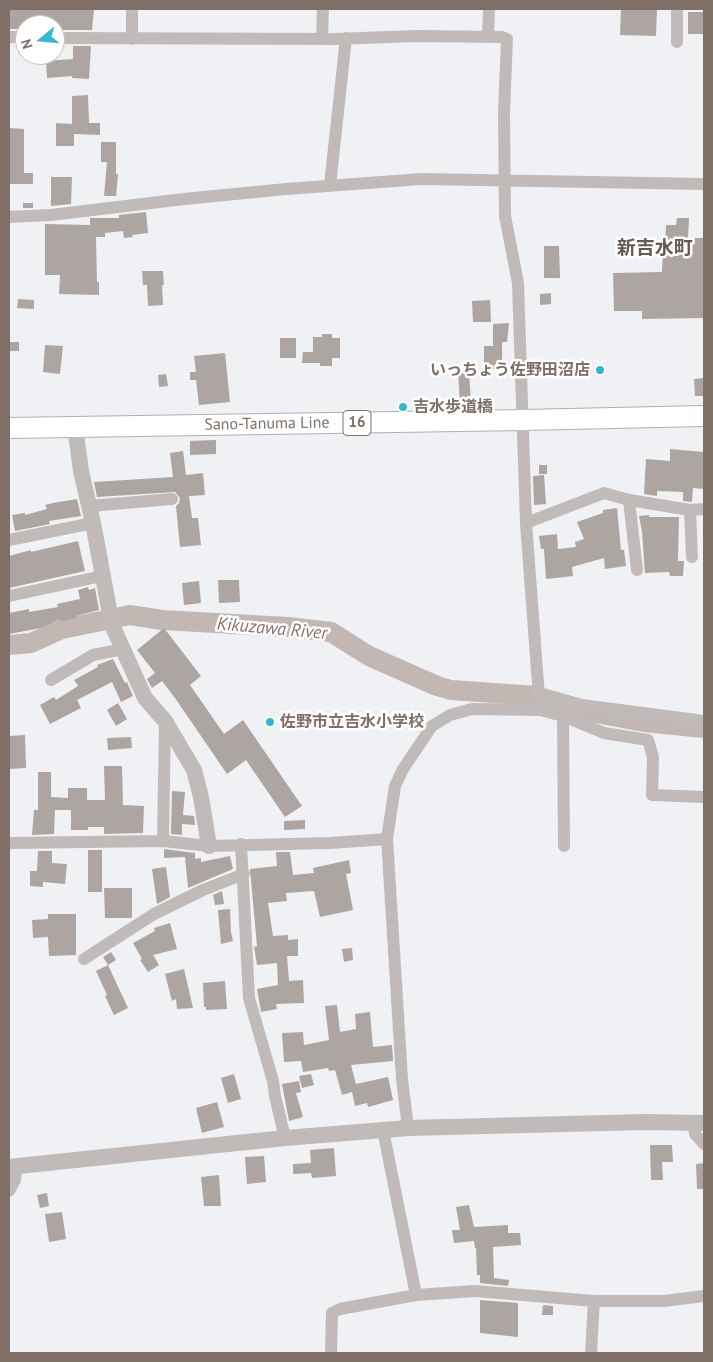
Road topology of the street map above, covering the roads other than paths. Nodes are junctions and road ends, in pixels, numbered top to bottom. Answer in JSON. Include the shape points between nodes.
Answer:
{"nodes":[{"id":1,"x":132,"y":9,"type":"edge"},
{"id":2,"x":323,"y":9,"type":"edge"},
{"id":3,"x":489,"y":9,"type":"edge"},
{"id":4,"x":677,"y":9,"type":"edge"},
{"id":5,"x":488,"y":37,"type":"junction"},
{"id":6,"x":65,"y":38,"type":"edge"},
{"id":7,"x":132,"y":38,"type":"junction"},
{"id":8,"x":346,"y":38,"type":"junction"},
{"id":9,"x":322,"y":39,"type":"junction"},
{"id":10,"x":677,"y":42,"type":"dead end"},
{"id":11,"x":504,"y":181,"type":"junction"},
{"id":12,"x":704,"y":184,"type":"edge"},
{"id":13,"x":330,"y":185,"type":"junction"},
{"id":14,"x":9,"y":217,"type":"edge"},
{"id":15,"x":704,"y":416,"type":"edge"},
{"id":16,"x":524,"y":420,"type":"junction"},
{"id":17,"x":75,"y":427,"type":"junction"},
{"id":18,"x":9,"y":428,"type":"edge"},
{"id":19,"x":172,"y":499,"type":"dead end"},
{"id":20,"x":629,"y":500,"type":"junction"},
{"id":21,"x":89,"y":506,"type":"junction"},
{"id":22,"x":704,"y":509,"type":"edge"},
{"id":23,"x":690,"y":510,"type":"junction"},
{"id":24,"x":93,"y":523,"type":"junction"},
{"id":25,"x":526,"y":523,"type":"junction"},
{"id":26,"x":9,"y":540,"type":"edge"},
{"id":27,"x":692,"y":557,"type":"dead end"},
{"id":28,"x":638,"y":570,"type":"dead end"},
{"id":29,"x":102,"y":576,"type":"junction"},
{"id":30,"x":9,"y":596,"type":"edge"},
{"id":31,"x":123,"y":649,"type":"junction"},
{"id":32,"x":51,"y":680,"type":"dead end"},
{"id":33,"x":539,"y":694,"type":"junction"},
{"id":34,"x":540,"y":710,"type":"junction"},
{"id":35,"x":563,"y":716,"type":"junction"},
{"id":36,"x":165,"y":721,"type":"junction"},
{"id":37,"x":704,"y":721,"type":"edge"},
{"id":38,"x":704,"y":797,"type":"edge"},
{"id":39,"x":387,"y":839,"type":"junction"},
{"id":40,"x":163,"y":841,"type":"junction"},
{"id":41,"x":9,"y":843,"type":"edge"},
{"id":42,"x":241,"y":844,"type":"junction"},
{"id":43,"x":208,"y":846,"type":"junction"},
{"id":44,"x":564,"y":846,"type":"dead end"},
{"id":45,"x":244,"y":874,"type":"junction"},
{"id":46,"x":84,"y":958,"type":"dead end"},
{"id":47,"x":699,"y":1123,"type":"edge"},
{"id":48,"x":408,"y":1128,"type":"junction"},
{"id":49,"x":383,"y":1130,"type":"junction"},
{"id":50,"x":285,"y":1138,"type":"junction"},
{"id":51,"x":704,"y":1144,"type":"edge"},
{"id":52,"x":12,"y":1167,"type":"edge"},
{"id":53,"x":9,"y":1191,"type":"edge"},
{"id":54,"x":416,"y":1295,"type":"junction"},
{"id":55,"x":704,"y":1296,"type":"edge"},
{"id":56,"x":594,"y":1302,"type":"junction"},
{"id":57,"x":330,"y":1353,"type":"edge"},
{"id":58,"x":591,"y":1353,"type":"edge"}],
"edges":[{"from":1,"to":7,"type":"street"},
{"from":2,"to":9,"type":"street"},
{"from":3,"to":5,"type":"street"},
{"from":4,"to":10,"type":"street"},
{"from":5,"to":8,"type":"street"},
{"from":5,"to":11,"type":"street","via":[[508,39]]},
{"from":6,"to":7,"type":"street"},
{"from":7,"to":9,"type":"street"},
{"from":8,"to":9,"type":"street"},
{"from":8,"to":13,"type":"street"},
{"from":11,"to":12,"type":"street"},
{"from":11,"to":13,"type":"street","via":[[422,179]]},
{"from":11,"to":16,"type":"street","via":[[505,216],[518,283]]},
{"from":13,"to":14,"type":"street"},
{"from":15,"to":16,"type":"main road","name":"Sano-Tanuma Line","number":"16"},
{"from":16,"to":17,"type":"main road","name":"Sano-Tanuma Line","number":"16"},
{"from":16,"to":25,"type":"street"},
{"from":17,"to":18,"type":"main road","name":"Sano-Tanuma Line","number":"16"},
{"from":17,"to":21,"type":"street"},
{"from":19,"to":21,"type":"street"},
{"from":20,"to":23,"type":"street"},
{"from":20,"to":25,"type":"street","via":[[604,493]]},
{"from":20,"to":28,"type":"street"},
{"from":21,"to":24,"type":"street"},
{"from":22,"to":23,"type":"street"},
{"from":23,"to":27,"type":"street"},
{"from":24,"to":26,"type":"street"},
{"from":24,"to":29,"type":"street"},
{"from":25,"to":33,"type":"street"},
{"from":29,"to":30,"type":"street"},
{"from":29,"to":31,"type":"street","via":[[112,625]]},
{"from":31,"to":32,"type":"street","via":[[93,655]]},
{"from":31,"to":36,"type":"street","via":[[145,698]]},
{"from":33,"to":34,"type":"street"},
{"from":33,"to":37,"type":"street","via":[[582,705]]},
{"from":34,"to":35,"type":"street"},
{"from":34,"to":39,"type":"street","via":[[472,709],[450,715],[432,726],[395,786]]},
{"from":35,"to":38,"type":"street","via":[[604,733],[648,740],[653,758],[652,795]]},
{"from":35,"to":44,"type":"street"},
{"from":36,"to":40,"type":"street"},
{"from":36,"to":43,"type":"street","via":[[194,770]]},
{"from":39,"to":42,"type":"street"},
{"from":39,"to":48,"type":"street"},
{"from":40,"to":41,"type":"street"},
{"from":40,"to":43,"type":"street"},
{"from":42,"to":43,"type":"street"},
{"from":42,"to":45,"type":"street"},
{"from":45,"to":46,"type":"street","via":[[154,914]]},
{"from":45,"to":50,"type":"street","via":[[249,998],[273,1081]]},
{"from":47,"to":48,"type":"street"},
{"from":47,"to":51,"type":"street","via":[[695,1134]]},
{"from":48,"to":49,"type":"street"},
{"from":49,"to":50,"type":"street"},
{"from":49,"to":54,"type":"street"},
{"from":50,"to":52,"type":"street"},
{"from":52,"to":53,"type":"street","via":[[15,1180]]},
{"from":54,"to":56,"type":"street","via":[[475,1292]]},
{"from":54,"to":57,"type":"street","via":[[332,1313]]},
{"from":55,"to":56,"type":"street","via":[[664,1301]]},
{"from":56,"to":58,"type":"street"}]}
